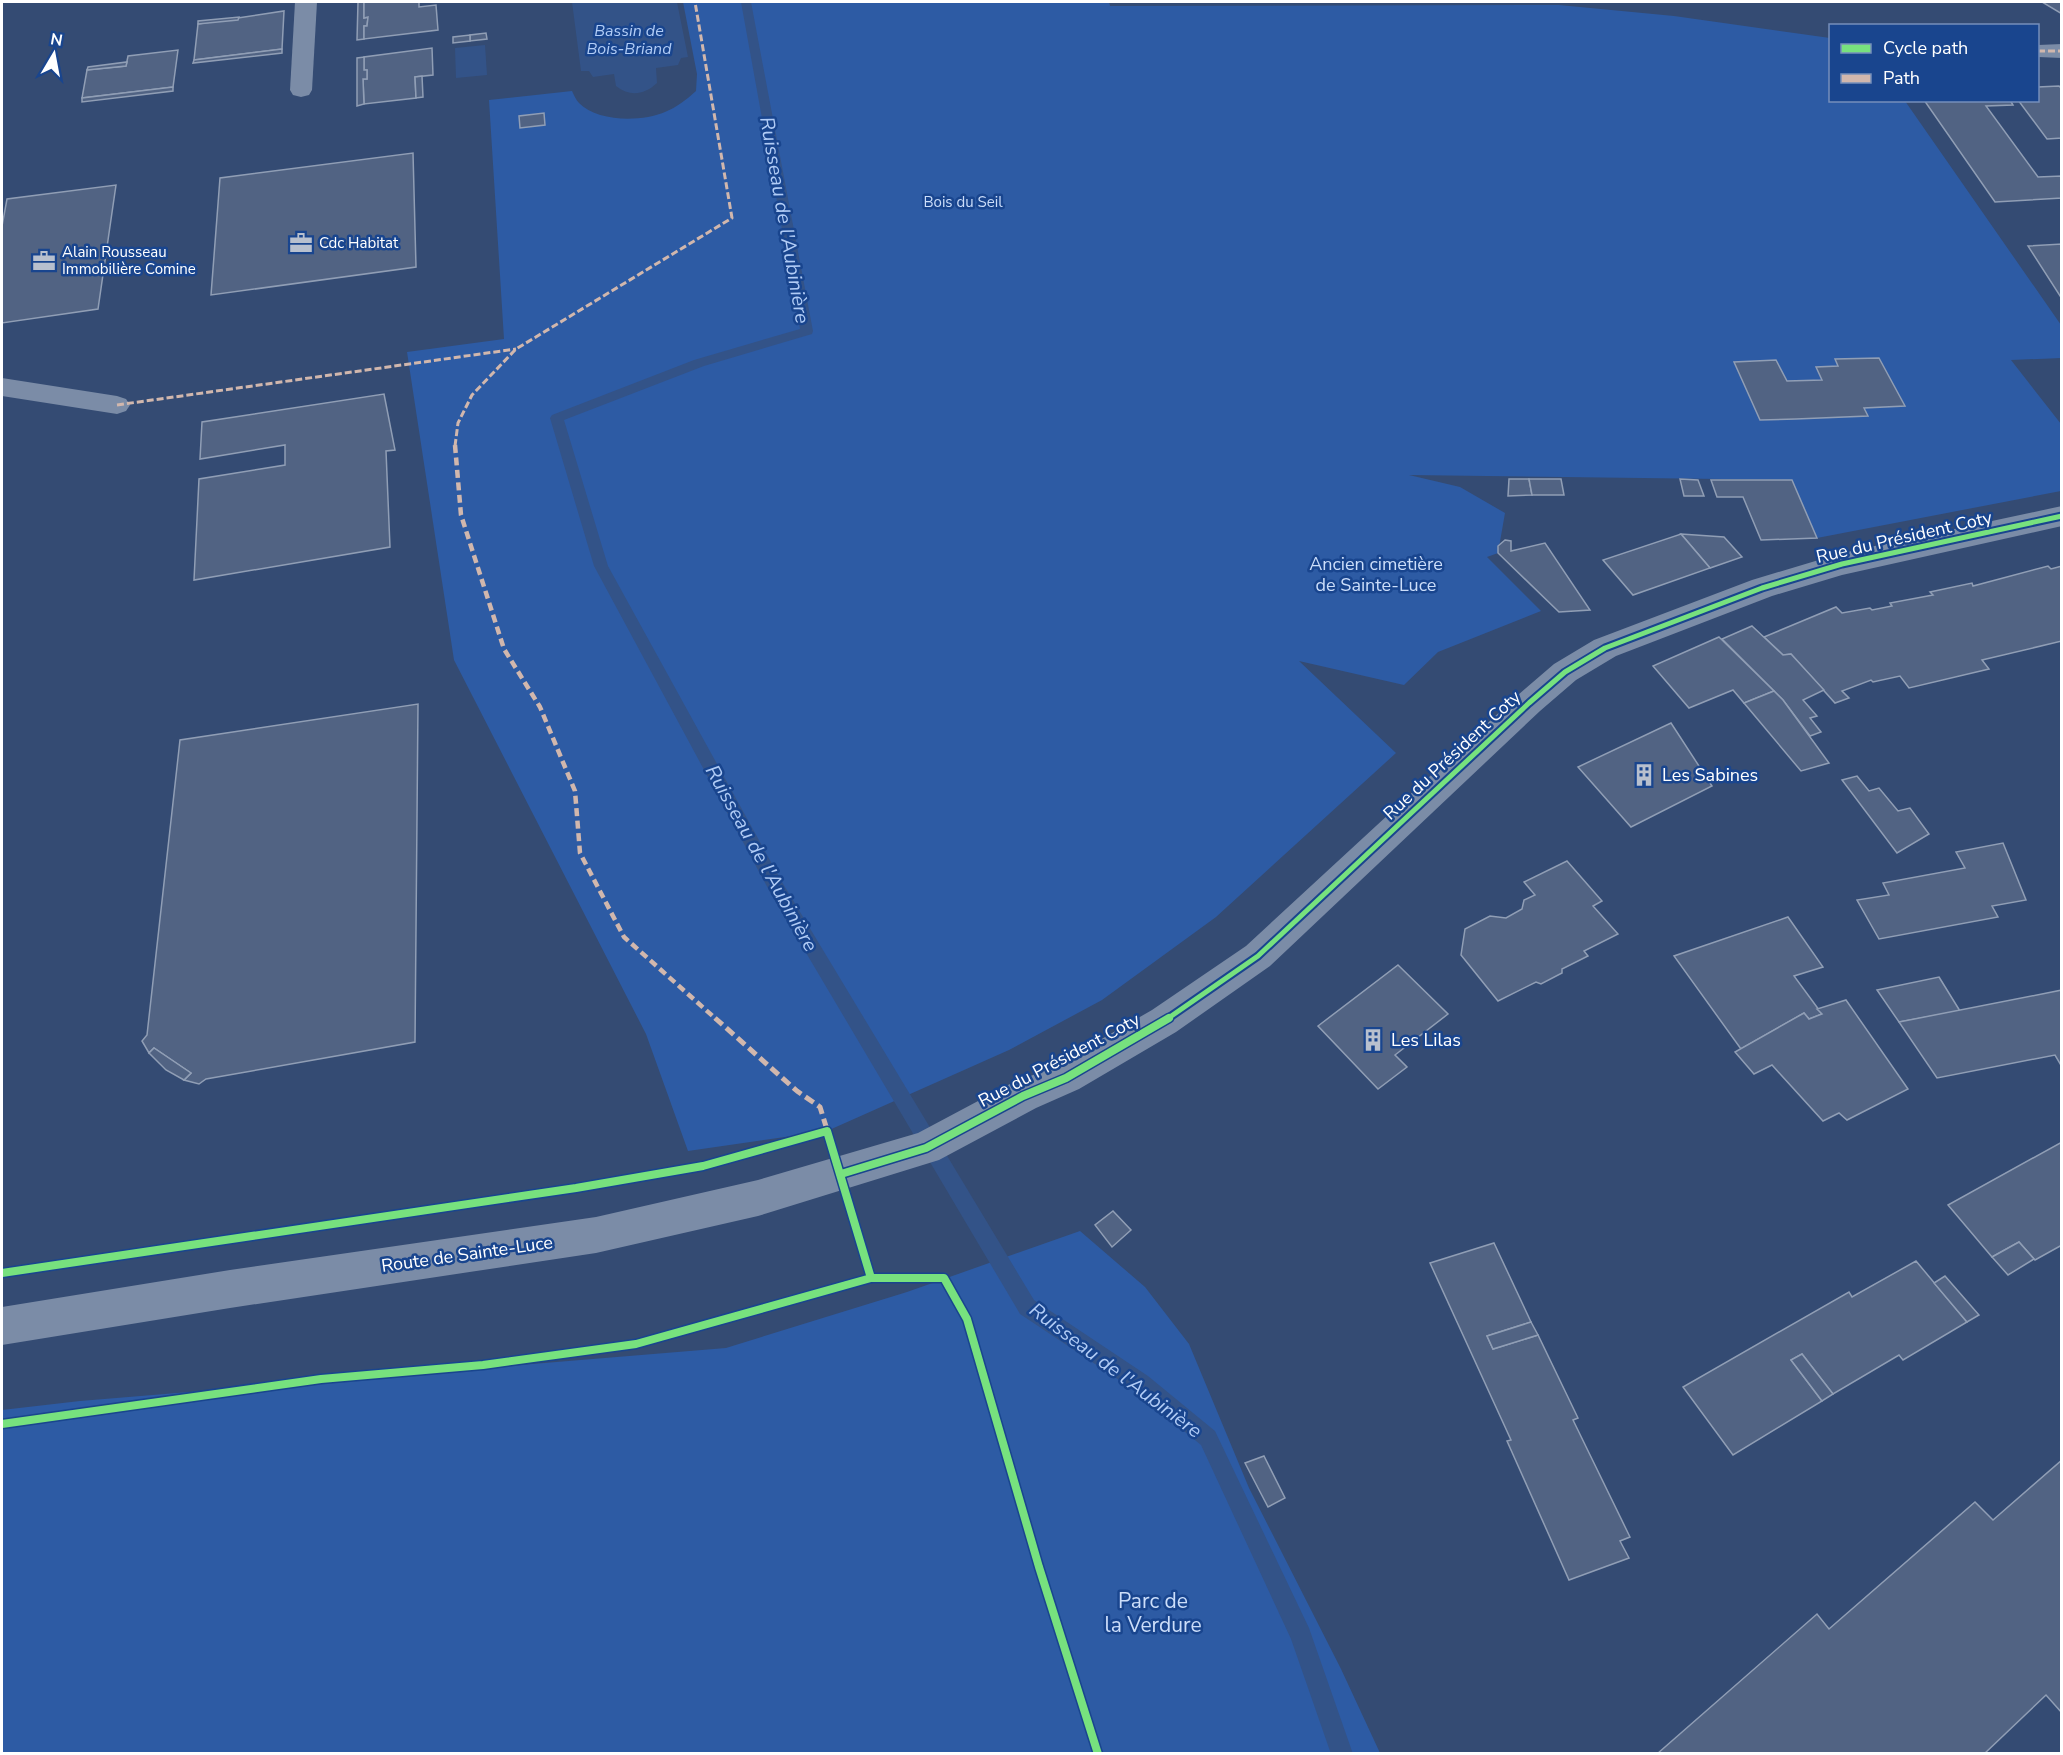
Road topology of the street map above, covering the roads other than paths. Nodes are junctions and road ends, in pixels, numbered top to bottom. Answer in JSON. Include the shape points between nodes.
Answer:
{"nodes":[{"id":1,"x":306,"y":2,"type":"edge"},
{"id":2,"x":2039,"y":51,"type":"edge"},
{"id":3,"x":2061,"y":51,"type":"edge"},
{"id":4,"x":301,"y":90,"type":"dead end"},
{"id":5,"x":2,"y":387,"type":"edge"},
{"id":6,"x":117,"y":405,"type":"dead end"},
{"id":7,"x":2061,"y":516,"type":"edge"},
{"id":8,"x":926,"y":1148,"type":"joint"},
{"id":9,"x":2,"y":1326,"type":"edge"}],
"edges":[{"from":1,"to":4,"type":"street"},
{"from":2,"to":3,"type":"street"},
{"from":5,"to":6,"type":"street"},
{"from":7,"to":8,"type":"street","name":"Rue du Président Coty","via":[[1842,564],[1762,588],[1605,648],[1565,672],[1529,703],[1258,956],[1154,1026],[1065,1078]]},
{"from":8,"to":9,"type":"street","name":"Route de Sainte-Luce","via":[[758,1198],[596,1235]]}]}
